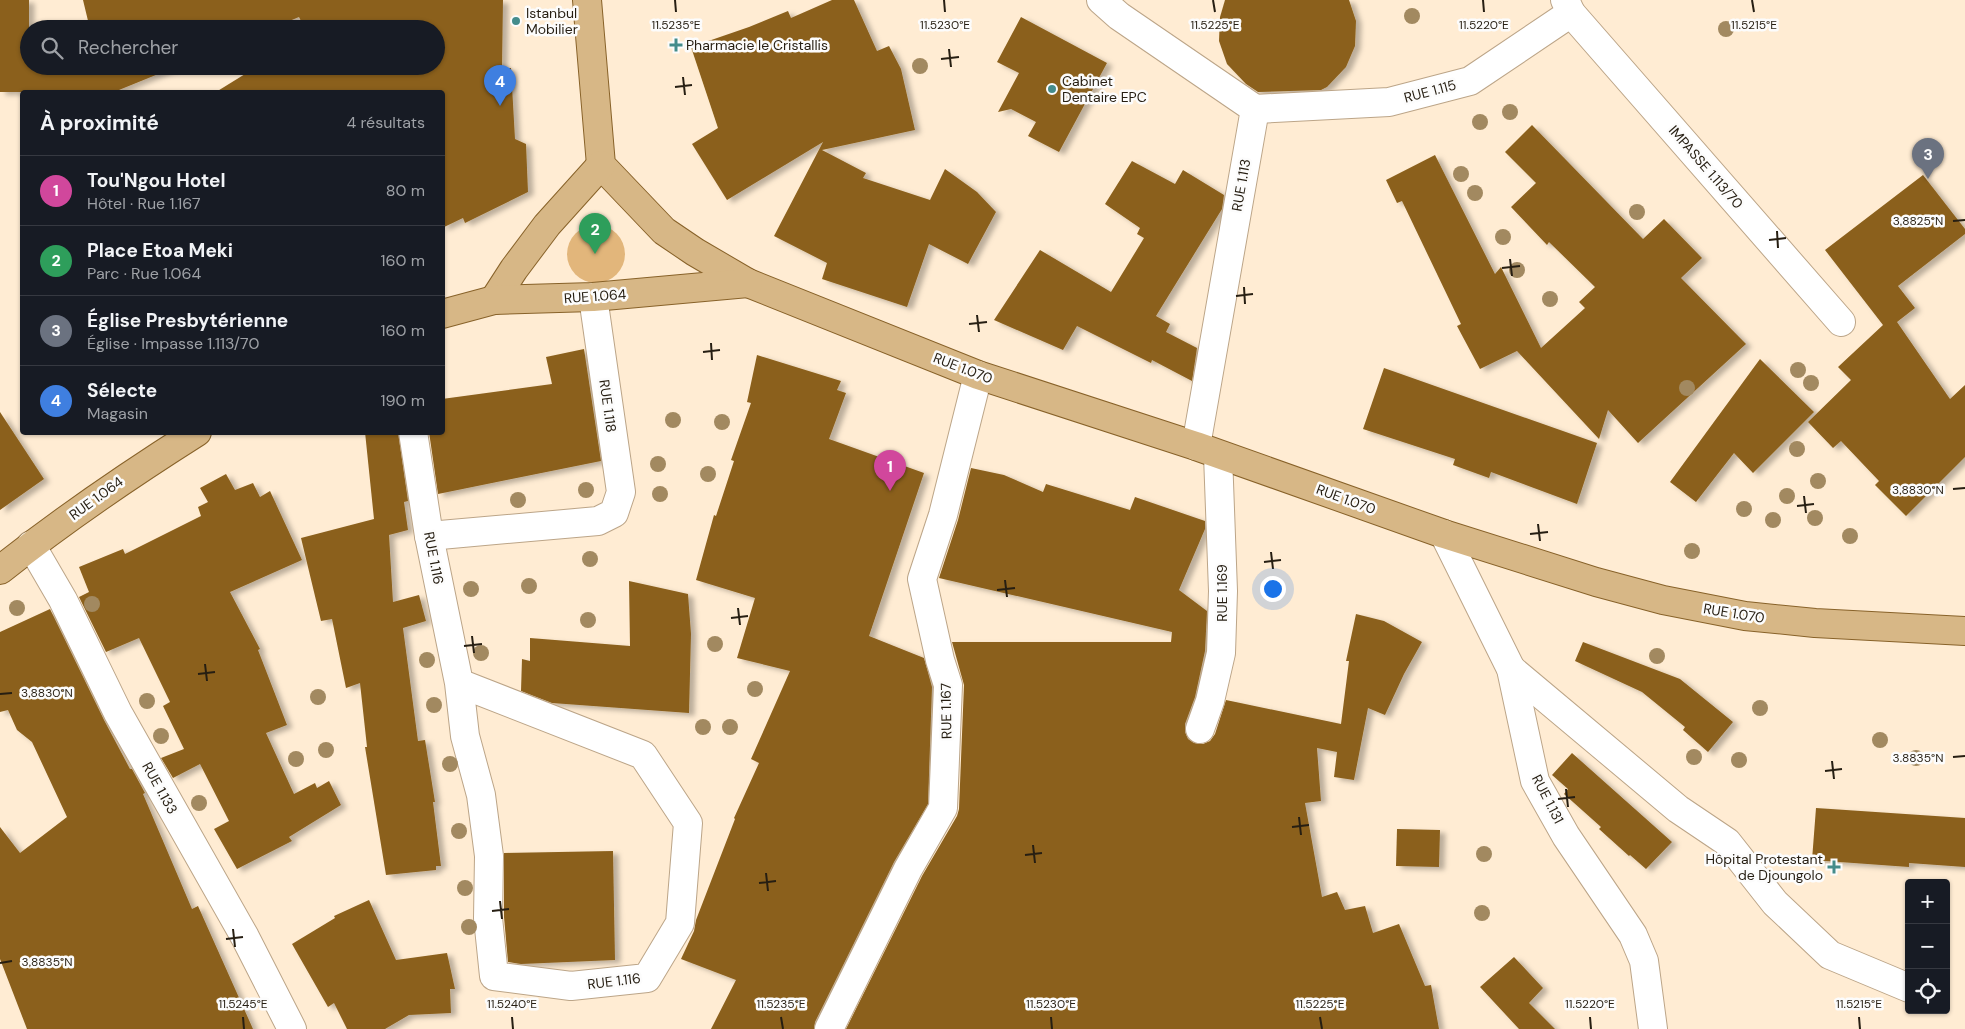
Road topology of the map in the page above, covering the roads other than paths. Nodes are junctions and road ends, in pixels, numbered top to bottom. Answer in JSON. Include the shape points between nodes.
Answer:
{"nodes":[{"id":1,"x":587,"y":0,"type":"edge"},
{"id":2,"x":1101,"y":0,"type":"edge"},
{"id":3,"x":1568,"y":7,"type":"edge"},
{"id":4,"x":1255,"y":109,"type":"junction"},
{"id":5,"x":601,"y":165,"type":"junction"},
{"id":6,"x":748,"y":283,"type":"junction"},
{"id":7,"x":593,"y":297,"type":"junction"},
{"id":8,"x":494,"y":300,"type":"junction"},
{"id":9,"x":445,"y":313,"type":"edge"},
{"id":10,"x":1841,"y":322,"type":"dead end"},
{"id":11,"x":978,"y":375,"type":"junction"},
{"id":12,"x":192,"y":435,"type":"edge"},
{"id":13,"x":413,"y":435,"type":"edge"},
{"id":14,"x":1207,"y":451,"type":"junction"},
{"id":15,"x":1444,"y":534,"type":"junction"},
{"id":16,"x":429,"y":536,"type":"junction"},
{"id":17,"x":31,"y":545,"type":"junction"},
{"id":18,"x":0,"y":570,"type":"edge"},
{"id":19,"x":1965,"y":631,"type":"edge"},
{"id":20,"x":1511,"y":669,"type":"junction"},
{"id":21,"x":459,"y":683,"type":"junction"},
{"id":22,"x":1200,"y":729,"type":"dead end"},
{"id":23,"x":1905,"y":986,"type":"edge"},
{"id":24,"x":292,"y":1029,"type":"edge"},
{"id":25,"x":829,"y":1029,"type":"edge"},
{"id":26,"x":1653,"y":1029,"type":"edge"}],
"edges":[{"from":1,"to":5,"type":"main road"},
{"from":2,"to":4,"type":"street","via":[[1119,16]]},
{"from":3,"to":4,"type":"street","name":"RUE 1.115","via":[[1470,81],[1388,102]]},
{"from":3,"to":10,"type":"street","name":"IMPASSE 1.113/70"},
{"from":4,"to":14,"type":"street","name":"RUE 1.113"},
{"from":5,"to":6,"type":"main road","name":"RUE 1.070","via":[[664,231]]},
{"from":5,"to":8,"type":"main road","via":[[547,225]]},
{"from":6,"to":7,"type":"main road","name":"RUE 1.064"},
{"from":6,"to":11,"type":"main road","name":"RUE 1.070"},
{"from":7,"to":8,"type":"main road","name":"RUE 1.064"},
{"from":7,"to":16,"type":"street","name":"RUE 1.118","via":[[621,492],[614,513],[598,520]]},
{"from":8,"to":9,"type":"main road","name":"RUE 1.064"},
{"from":11,"to":14,"type":"main road","name":"RUE 1.070"},
{"from":11,"to":25,"type":"street","name":"RUE 1.167","via":[[943,515],[922,579],[948,685],[943,808],[908,869]]},
{"from":12,"to":17,"type":"main road","name":"RUE 1.064","via":[[124,478]]},
{"from":13,"to":16,"type":"street","name":"RUE 1.116"},
{"from":14,"to":15,"type":"main road","name":"RUE 1.070"},
{"from":14,"to":22,"type":"street","name":"RUE 1.169","via":[[1223,591],[1221,653]]},
{"from":15,"to":19,"type":"main road","name":"RUE 1.070","via":[[1596,582],[1663,600],[1745,616]]},
{"from":15,"to":20,"type":"street","name":"RUE 1.131"},
{"from":16,"to":21,"type":"street","name":"RUE 1.116"},
{"from":17,"to":18,"type":"main road","name":"RUE 1.064"},
{"from":17,"to":24,"type":"street","name":"RUE 1.133","via":[[63,600],[118,713],[246,937]]},
{"from":20,"to":23,"type":"street","via":[[1678,809],[1727,842],[1774,903],[1830,955]]},
{"from":20,"to":26,"type":"street","name":"RUE 1.131","via":[[1535,781],[1566,836],[1633,935],[1644,961]]},
{"from":21,"to":21,"type":"street","name":"RUE 1.116","via":[[465,736],[481,795],[489,856],[488,918],[494,976],[571,986],[647,978],[680,923],[688,823],[643,755]]}]}
